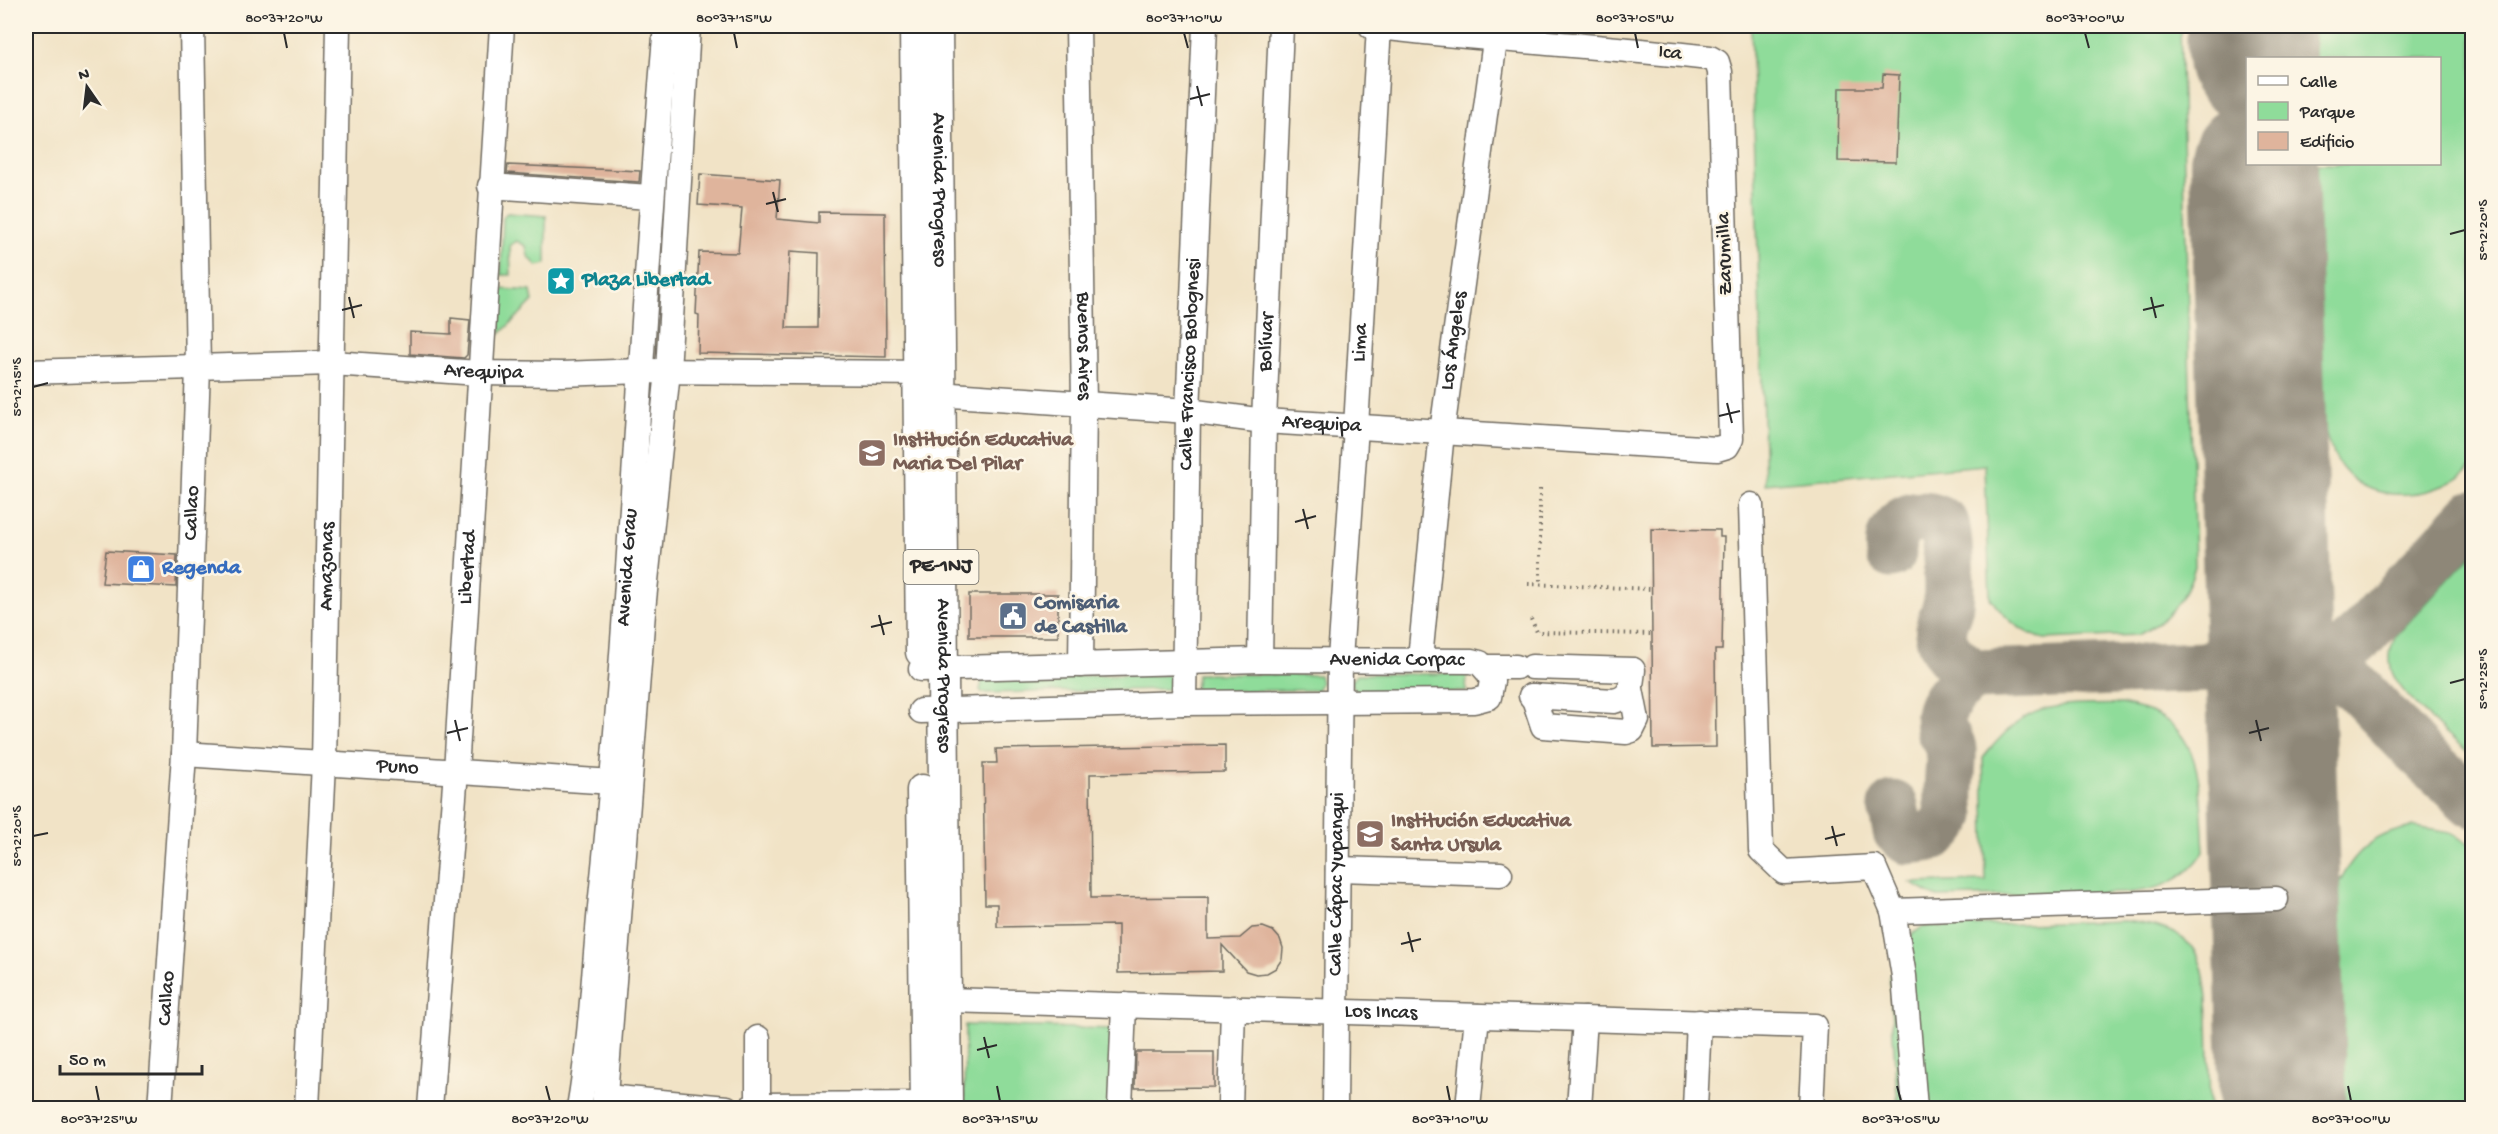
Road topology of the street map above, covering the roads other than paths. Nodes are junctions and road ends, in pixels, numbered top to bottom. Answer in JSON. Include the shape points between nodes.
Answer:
{"nodes":[{"id":1,"x":192,"y":26,"type":"edge"},
{"id":2,"x":338,"y":26,"type":"edge"},
{"id":3,"x":502,"y":26,"type":"edge"},
{"id":4,"x":666,"y":26,"type":"edge"},
{"id":5,"x":688,"y":26,"type":"edge"},
{"id":6,"x":915,"y":26,"type":"edge"},
{"id":7,"x":937,"y":26,"type":"edge"},
{"id":8,"x":1078,"y":26,"type":"edge"},
{"id":9,"x":1205,"y":26,"type":"edge"},
{"id":10,"x":1281,"y":26,"type":"edge"},
{"id":11,"x":1376,"y":26,"type":"edge"},
{"id":12,"x":1497,"y":33,"type":"edge"},
{"id":13,"x":1613,"y":36,"type":"edge"},
{"id":14,"x":1717,"y":62,"type":"joint"},
{"id":15,"x":490,"y":186,"type":"junction"},
{"id":16,"x":650,"y":197,"type":"junction"},
{"id":17,"x":332,"y":363,"type":"junction"},
{"id":18,"x":198,"y":368,"type":"junction"},
{"id":19,"x":642,"y":370,"type":"junction"},
{"id":20,"x":668,"y":371,"type":"junction"},
{"id":21,"x":26,"y":372,"type":"edge"},
{"id":22,"x":479,"y":373,"type":"junction"},
{"id":23,"x":929,"y":383,"type":"junction"},
{"id":24,"x":1084,"y":403,"type":"junction"},
{"id":25,"x":1188,"y":411,"type":"junction"},
{"id":26,"x":1264,"y":421,"type":"junction"},
{"id":27,"x":1356,"y":427,"type":"junction"},
{"id":28,"x":1442,"y":432,"type":"junction"},
{"id":29,"x":1726,"y":446,"type":"joint"},
{"id":30,"x":1751,"y":505,"type":"dead end"},
{"id":31,"x":1340,"y":659,"type":"junction"},
{"id":32,"x":1420,"y":659,"type":"junction"},
{"id":33,"x":1260,"y":660,"type":"junction"},
{"id":34,"x":1185,"y":662,"type":"junction"},
{"id":35,"x":1081,"y":665,"type":"junction"},
{"id":36,"x":1485,"y":667,"type":"junction"},
{"id":37,"x":931,"y":669,"type":"junction"},
{"id":38,"x":1631,"y":689,"type":"junction"},
{"id":39,"x":1526,"y":696,"type":"junction"},
{"id":40,"x":1489,"y":697,"type":"junction"},
{"id":41,"x":1339,"y":702,"type":"junction"},
{"id":42,"x":1184,"y":703,"type":"junction"},
{"id":43,"x":932,"y":711,"type":"junction"},
{"id":44,"x":184,"y":754,"type":"junction"},
{"id":45,"x":324,"y":764,"type":"junction"},
{"id":46,"x":456,"y":771,"type":"junction"},
{"id":47,"x":613,"y":782,"type":"junction"},
{"id":48,"x":1338,"y":869,"type":"junction"},
{"id":49,"x":1500,"y":874,"type":"dead end"},
{"id":50,"x":2276,"y":899,"type":"dead end"},
{"id":51,"x":1893,"y":911,"type":"junction"},
{"id":52,"x":947,"y":1000,"type":"junction"},
{"id":53,"x":1124,"y":1005,"type":"junction"},
{"id":54,"x":1233,"y":1008,"type":"junction"},
{"id":55,"x":1337,"y":1011,"type":"junction"},
{"id":56,"x":1477,"y":1016,"type":"junction"},
{"id":57,"x":1585,"y":1019,"type":"junction"},
{"id":58,"x":1699,"y":1022,"type":"junction"},
{"id":59,"x":758,"y":1038,"type":"dead end"},
{"id":60,"x":605,"y":1103,"type":"edge"},
{"id":61,"x":754,"y":1107,"type":"edge"},
{"id":62,"x":933,"y":1107,"type":"edge"},
{"id":63,"x":160,"y":1108,"type":"edge"},
{"id":64,"x":307,"y":1108,"type":"edge"},
{"id":65,"x":430,"y":1108,"type":"edge"},
{"id":66,"x":579,"y":1108,"type":"edge"},
{"id":67,"x":727,"y":1108,"type":"edge"},
{"id":68,"x":1120,"y":1108,"type":"edge"},
{"id":69,"x":1230,"y":1108,"type":"edge"},
{"id":70,"x":1335,"y":1108,"type":"edge"},
{"id":71,"x":1468,"y":1108,"type":"edge"},
{"id":72,"x":1580,"y":1108,"type":"edge"},
{"id":73,"x":1695,"y":1108,"type":"edge"},
{"id":74,"x":1811,"y":1108,"type":"edge"},
{"id":75,"x":1915,"y":1108,"type":"edge"}],
"edges":[{"from":1,"to":18,"type":"street","name":"Callao"},
{"from":2,"to":17,"type":"street","name":"Amazonas"},
{"from":3,"to":15,"type":"street","name":"Libertad"},
{"from":4,"to":16,"type":"street","name":"Avenida Grau"},
{"from":5,"to":20,"type":"street","name":"Avenida Grau"},
{"from":6,"to":23,"type":"main road","name":"Avenida Progreso","number":"PE-1NJ"},
{"from":7,"to":23,"type":"main road","name":"Avenida Progreso","number":"PE-1NJ"},
{"from":8,"to":24,"type":"street","name":"Buenos Aires"},
{"from":9,"to":25,"type":"street","name":"Calle Francisco Bolognesi"},
{"from":10,"to":26,"type":"street","name":"Bolívar"},
{"from":11,"to":12,"type":"street","name":"Ica"},
{"from":11,"to":27,"type":"street","name":"Lima"},
{"from":12,"to":13,"type":"street","name":"Ica"},
{"from":12,"to":28,"type":"street","name":"Los Ángeles"},
{"from":13,"to":14,"type":"street","name":"Ica"},
{"from":14,"to":29,"type":"street","name":"Zarumilla","via":[[1731,438]]},
{"from":15,"to":16,"type":"street"},
{"from":15,"to":22,"type":"street","name":"Libertad"},
{"from":16,"to":19,"type":"street","name":"Avenida Grau"},
{"from":17,"to":18,"type":"street","name":"Arequipa"},
{"from":17,"to":22,"type":"street","name":"Arequipa"},
{"from":17,"to":45,"type":"street","name":"Amazonas"},
{"from":18,"to":21,"type":"street","name":"Arequipa"},
{"from":18,"to":44,"type":"street","name":"Callao"},
{"from":19,"to":20,"type":"street","name":"Arequipa"},
{"from":19,"to":22,"type":"street","name":"Arequipa"},
{"from":19,"to":47,"type":"street","name":"Avenida Grau"},
{"from":20,"to":23,"type":"street","name":"Arequipa"},
{"from":20,"to":60,"type":"street","name":"Avenida Grau","via":[[644,600]]},
{"from":22,"to":46,"type":"street","name":"Libertad"},
{"from":23,"to":24,"type":"street","name":"Arequipa"},
{"from":23,"to":37,"type":"main road","name":"Avenida Progreso","number":"PE-1NJ"},
{"from":24,"to":25,"type":"street","name":"Arequipa"},
{"from":24,"to":35,"type":"street","name":"Buenos Aires"},
{"from":25,"to":26,"type":"street","name":"Arequipa"},
{"from":25,"to":34,"type":"street","name":"Calle Francisco Bolognesi"},
{"from":26,"to":27,"type":"street","name":"Arequipa"},
{"from":26,"to":33,"type":"street","name":"Bolívar"},
{"from":27,"to":28,"type":"street","name":"Arequipa"},
{"from":27,"to":31,"type":"street","name":"Lima"},
{"from":28,"to":29,"type":"street","name":"Arequipa","via":[[1717,449]]},
{"from":28,"to":32,"type":"street","name":"Los Ángeles"},
{"from":30,"to":51,"type":"street","via":[[1761,850],[1784,872],[1874,867]]},
{"from":31,"to":32,"type":"street","name":"Avenida Corpac"},
{"from":31,"to":33,"type":"street","name":"Avenida Corpac"},
{"from":31,"to":41,"type":"street","name":"Calle Cápac Yupanqui"},
{"from":32,"to":36,"type":"street","name":"Avenida Corpac","via":[[1472,661]]},
{"from":33,"to":34,"type":"street","name":"Avenida Corpac"},
{"from":34,"to":35,"type":"street","name":"Avenida Corpac"},
{"from":34,"to":42,"type":"street","name":"Calle Francisco Bolognesi"},
{"from":35,"to":37,"type":"street","name":"Avenida Corpac"},
{"from":36,"to":38,"type":"street","via":[[1633,670]]},
{"from":36,"to":40,"type":"street","name":"Avenida Corpac","via":[[1492,681]]},
{"from":37,"to":43,"type":"main road","name":"Avenida Progreso","number":"PE-1NJ"},
{"from":38,"to":39,"type":"street","via":[[1625,698],[1614,700]]},
{"from":38,"to":39,"type":"street","via":[[1637,720],[1632,730],[1626,732],[1543,726]]},
{"from":39,"to":40,"type":"street"},
{"from":40,"to":41,"type":"street","name":"Avenida Corpac","via":[[1474,701]]},
{"from":41,"to":42,"type":"street","name":"Avenida Corpac"},
{"from":41,"to":48,"type":"street","name":"Calle Cápac Yupanqui"},
{"from":42,"to":43,"type":"street","name":"Avenida Corpac"},
{"from":43,"to":52,"type":"main road","name":"Avenida Progreso","number":"PE-1NJ"},
{"from":43,"to":62,"type":"main road","name":"Avenida Progreso","number":"PE-1NJ"},
{"from":44,"to":45,"type":"street","name":"Puno"},
{"from":44,"to":63,"type":"street","name":"Callao"},
{"from":45,"to":46,"type":"street","name":"Puno"},
{"from":45,"to":64,"type":"street","name":"Amazonas"},
{"from":46,"to":47,"type":"street","name":"Puno"},
{"from":46,"to":65,"type":"street","name":"Libertad"},
{"from":47,"to":66,"type":"street","name":"Avenida Grau"},
{"from":48,"to":49,"type":"street"},
{"from":48,"to":55,"type":"street","name":"Calle Cápac Yupanqui"},
{"from":50,"to":51,"type":"street"},
{"from":51,"to":75,"type":"street","via":[[1904,976]]},
{"from":52,"to":53,"type":"street","name":"Los Incas"},
{"from":52,"to":62,"type":"main road","name":"Avenida Progreso","number":"PE-1NJ"},
{"from":53,"to":54,"type":"street","name":"Los Incas"},
{"from":53,"to":68,"type":"street"},
{"from":54,"to":55,"type":"street","name":"Los Incas"},
{"from":54,"to":69,"type":"street"},
{"from":55,"to":56,"type":"street","name":"Los Incas"},
{"from":55,"to":70,"type":"street","name":"Calle Cápac Yupanqui"},
{"from":56,"to":57,"type":"street","name":"Los Incas"},
{"from":56,"to":71,"type":"street"},
{"from":57,"to":58,"type":"street","name":"Los Incas"},
{"from":57,"to":72,"type":"street"},
{"from":58,"to":73,"type":"street"},
{"from":58,"to":74,"type":"street","name":"Los Incas","via":[[1815,1026]]},
{"from":59,"to":61,"type":"street"},
{"from":60,"to":67,"type":"street"},
{"from":61,"to":62,"type":"street"}]}
